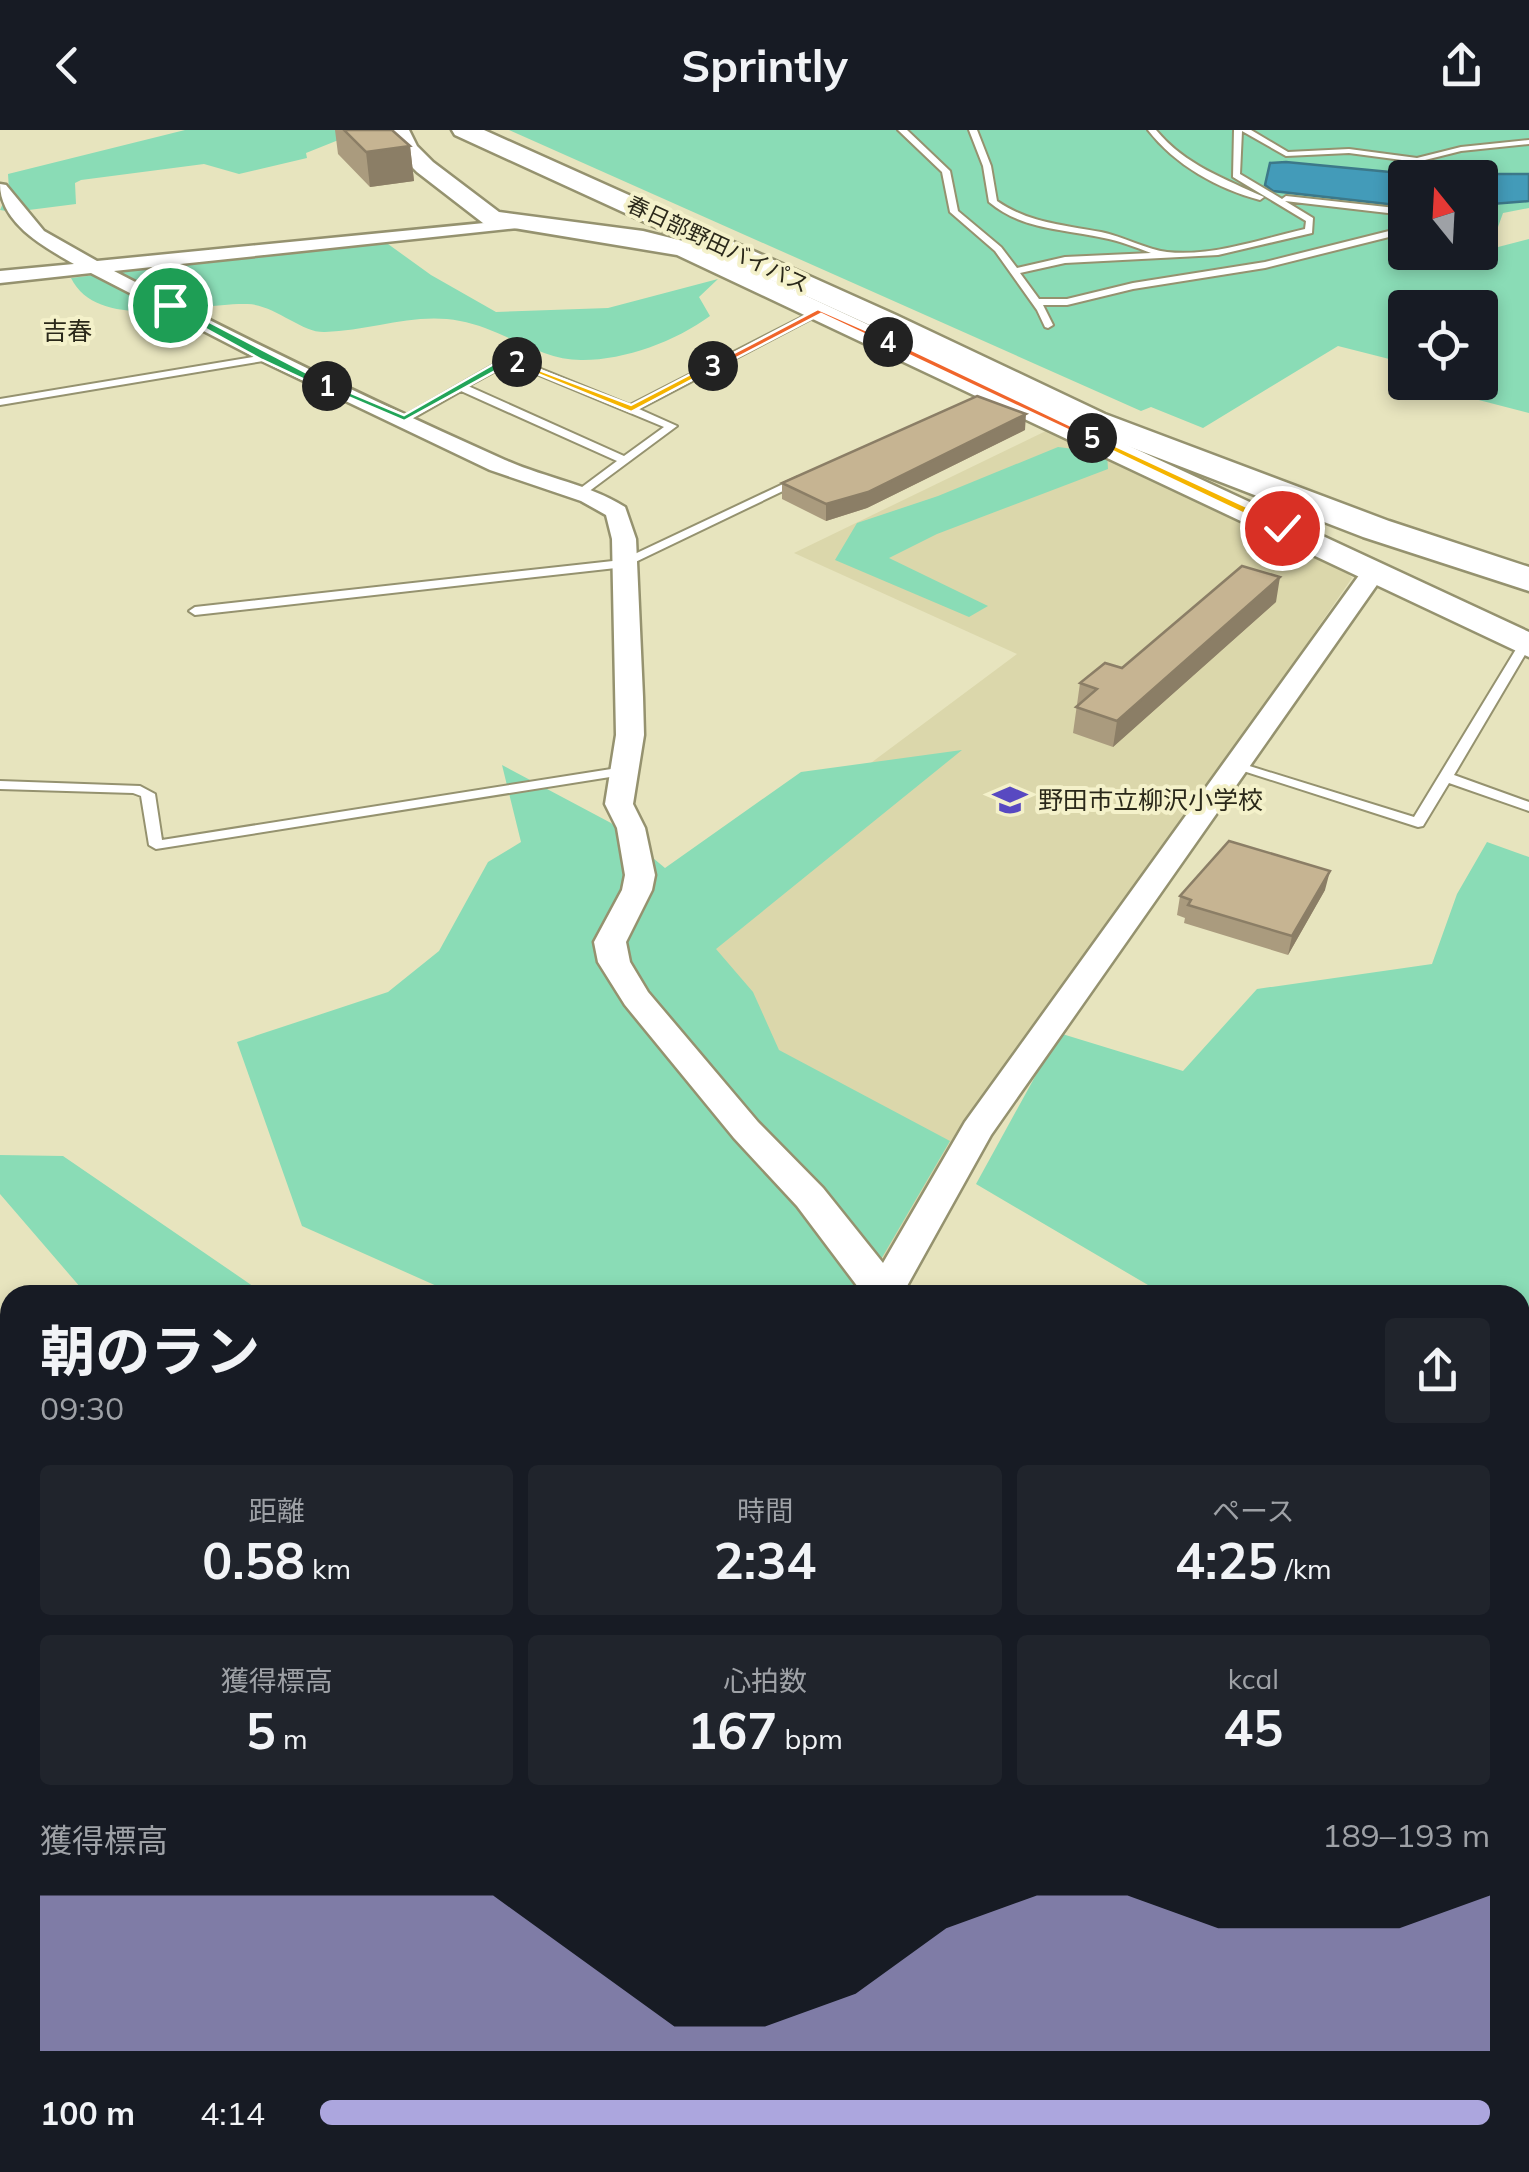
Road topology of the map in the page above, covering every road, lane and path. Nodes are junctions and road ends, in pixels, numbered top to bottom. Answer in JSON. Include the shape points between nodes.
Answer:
{"nodes":[{"id":1,"x":398,"y":130,"type":"edge"},
{"id":2,"x":464,"y":130,"type":"edge"},
{"id":3,"x":490,"y":130,"type":"edge"},
{"id":4,"x":902,"y":130,"type":"edge"},
{"id":5,"x":973,"y":130,"type":"edge"},
{"id":6,"x":1152,"y":130,"type":"edge"},
{"id":7,"x":1241,"y":130,"type":"edge"},
{"id":8,"x":1529,"y":142,"type":"edge"},
{"id":9,"x":0,"y":189,"type":"edge"},
{"id":10,"x":1268,"y":198,"type":"junction"},
{"id":11,"x":1388,"y":210,"type":"edge"},
{"id":12,"x":518,"y":224,"type":"junction"},
{"id":13,"x":1388,"y":234,"type":"edge"},
{"id":14,"x":1172,"y":256,"type":"junction"},
{"id":15,"x":102,"y":269,"type":"junction"},
{"id":16,"x":1012,"y":272,"type":"junction"},
{"id":17,"x":0,"y":277,"type":"edge"},
{"id":18,"x":1036,"y":302,"type":"junction"},
{"id":19,"x":821,"y":311,"type":"junction"},
{"id":20,"x":1048,"y":325,"type":"dead end"},
{"id":21,"x":265,"y":358,"type":"junction"},
{"id":22,"x":461,"y":387,"type":"junction"},
{"id":23,"x":0,"y":402,"type":"edge"},
{"id":24,"x":631,"y":409,"type":"junction"},
{"id":25,"x":404,"y":418,"type":"junction"},
{"id":26,"x":625,"y":460,"type":"junction"},
{"id":27,"x":814,"y":474,"type":"edge"},
{"id":28,"x":580,"y":493,"type":"junction"},
{"id":29,"x":1529,"y":561,"type":"edge"},
{"id":30,"x":625,"y":562,"type":"junction"},
{"id":31,"x":1374,"y":572,"type":"junction"},
{"id":32,"x":1529,"y":580,"type":"edge"},
{"id":33,"x":195,"y":611,"type":"dead end"},
{"id":34,"x":1527,"y":645,"type":"edge"},
{"id":35,"x":1238,"y":767,"type":"junction"},
{"id":36,"x":624,"y":772,"type":"junction"},
{"id":37,"x":1446,"y":777,"type":"junction"},
{"id":38,"x":0,"y":785,"type":"edge"},
{"id":39,"x":1529,"y":807,"type":"edge"},
{"id":40,"x":879,"y":1285,"type":"edge"},
{"id":41,"x":891,"y":1285,"type":"edge"}],
"edges":[{"from":1,"to":12,"type":"street","via":[[407,149],[466,200],[492,218]]},
{"from":2,"to":32,"type":"highway","name":"春日部野田バイパス","via":[[1094,421]]},
{"from":3,"to":29,"type":"highway","name":"春日部野田バイパス","via":[[1079,400]]},
{"from":4,"to":16,"type":"lane","via":[[946,171],[954,212],[998,249]]},
{"from":5,"to":14,"type":"lane","via":[[993,202],[1008,214]]},
{"from":6,"to":10,"type":"lane","via":[[1234,190]]},
{"from":7,"to":8,"type":"lane","via":[[1286,154],[1349,151],[1417,160]]},
{"from":7,"to":10,"type":"lane","via":[[1236,175]]},
{"from":9,"to":15,"type":"street","via":[[38,235]]},
{"from":10,"to":11,"type":"lane"},
{"from":10,"to":14,"type":"lane","via":[[1305,213],[1309,232],[1242,249]]},
{"from":12,"to":15,"type":"street"},
{"from":12,"to":19,"type":"street","via":[[669,244]]},
{"from":13,"to":18,"type":"lane","via":[[1265,266]]},
{"from":14,"to":16,"type":"lane","via":[[1094,258]]},
{"from":15,"to":17,"type":"street"},
{"from":15,"to":21,"type":"street"},
{"from":16,"to":18,"type":"lane"},
{"from":18,"to":20,"type":"lane"},
{"from":19,"to":24,"type":"lane"},
{"from":19,"to":31,"type":"street","via":[[985,396]]},
{"from":21,"to":23,"type":"lane"},
{"from":21,"to":25,"type":"street"},
{"from":22,"to":24,"type":"lane","via":[[509,359]]},
{"from":22,"to":25,"type":"lane"},
{"from":22,"to":26,"type":"lane"},
{"from":24,"to":26,"type":"lane","via":[[672,426]]},
{"from":25,"to":28,"type":"street","via":[[503,467]]},
{"from":26,"to":28,"type":"lane"},
{"from":27,"to":30,"type":"lane"},
{"from":28,"to":30,"type":"street","via":[[617,512]]},
{"from":30,"to":33,"type":"lane"},
{"from":30,"to":36,"type":"street","via":[[630,735]]},
{"from":31,"to":34,"type":"street"},
{"from":31,"to":35,"type":"street"},
{"from":34,"to":37,"type":"lane"},
{"from":35,"to":37,"type":"lane","via":[[1418,823]]},
{"from":35,"to":41,"type":"street","via":[[977,1130]]},
{"from":36,"to":38,"type":"lane","via":[[156,845],[148,794],[135,788]]},
{"from":36,"to":40,"type":"street","via":[[620,804],[640,876],[610,942],[614,962],[648,1013]]},
{"from":37,"to":39,"type":"lane"}]}
